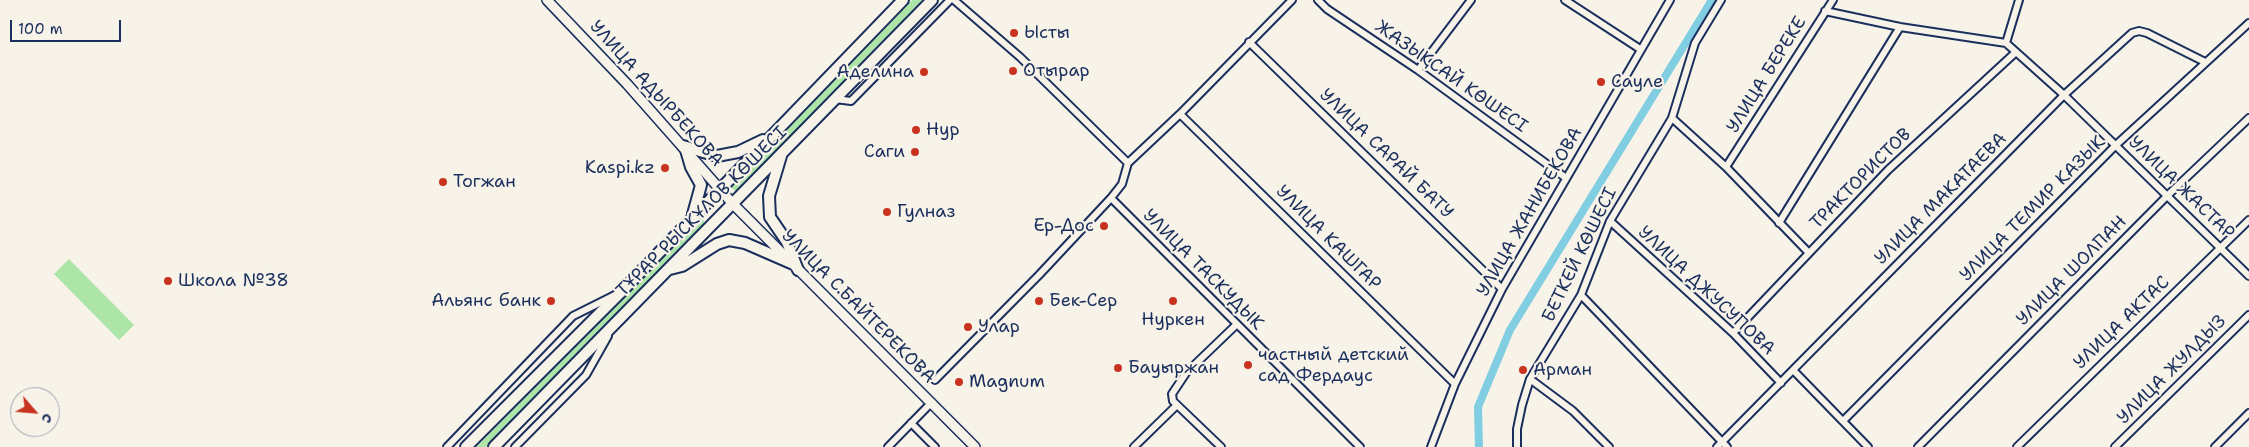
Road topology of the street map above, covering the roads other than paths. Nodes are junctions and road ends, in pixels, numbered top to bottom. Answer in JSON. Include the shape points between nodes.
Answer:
{"nodes":[{"id":1,"x":547,"y":0,"type":"edge"},
{"id":2,"x":903,"y":0,"type":"edge"},
{"id":3,"x":932,"y":0,"type":"edge"},
{"id":4,"x":950,"y":0,"type":"edge"},
{"id":5,"x":954,"y":0,"type":"edge"},
{"id":6,"x":1292,"y":0,"type":"edge"},
{"id":7,"x":1318,"y":0,"type":"edge"},
{"id":8,"x":1471,"y":0,"type":"edge"},
{"id":9,"x":1565,"y":0,"type":"edge"},
{"id":10,"x":1670,"y":0,"type":"edge"},
{"id":11,"x":1721,"y":0,"type":"edge"},
{"id":12,"x":1833,"y":0,"type":"edge"},
{"id":13,"x":2019,"y":0,"type":"edge"},
{"id":14,"x":1825,"y":11,"type":"junction"},
{"id":15,"x":2249,"y":23,"type":"edge"},
{"id":16,"x":1900,"y":27,"type":"junction"},
{"id":17,"x":1250,"y":42,"type":"junction"},
{"id":18,"x":2006,"y":43,"type":"junction"},
{"id":19,"x":1640,"y":49,"type":"junction"},
{"id":20,"x":2016,"y":52,"type":"junction"},
{"id":21,"x":2205,"y":62,"type":"junction"},
{"id":22,"x":1418,"y":70,"type":"junction"},
{"id":23,"x":2064,"y":95,"type":"junction"},
{"id":24,"x":835,"y":99,"type":"junction"},
{"id":25,"x":1180,"y":114,"type":"junction"},
{"id":26,"x":1672,"y":118,"type":"junction"},
{"id":27,"x":2249,"y":118,"type":"edge"},
{"id":28,"x":771,"y":136,"type":"junction"},
{"id":29,"x":2116,"y":145,"type":"junction"},
{"id":30,"x":685,"y":148,"type":"junction"},
{"id":31,"x":782,"y":154,"type":"junction"},
{"id":32,"x":1128,"y":164,"type":"junction"},
{"id":33,"x":1726,"y":167,"type":"junction"},
{"id":34,"x":1566,"y":178,"type":"junction"},
{"id":35,"x":719,"y":190,"type":"junction"},
{"id":36,"x":2168,"y":195,"type":"junction"},
{"id":37,"x":1111,"y":198,"type":"junction"},
{"id":38,"x":733,"y":204,"type":"junction"},
{"id":39,"x":692,"y":218,"type":"junction"},
{"id":40,"x":2249,"y":220,"type":"edge"},
{"id":41,"x":1610,"y":221,"type":"junction"},
{"id":42,"x":1779,"y":223,"type":"junction"},
{"id":43,"x":2220,"y":247,"type":"junction"},
{"id":44,"x":1808,"y":252,"type":"junction"},
{"id":45,"x":795,"y":267,"type":"junction"},
{"id":46,"x":669,"y":269,"type":"junction"},
{"id":47,"x":2249,"y":276,"type":"edge"},
{"id":48,"x":1502,"y":288,"type":"junction"},
{"id":49,"x":622,"y":291,"type":"junction"},
{"id":50,"x":1581,"y":295,"type":"junction"},
{"id":51,"x":2249,"y":315,"type":"edge"},
{"id":52,"x":615,"y":322,"type":"junction"},
{"id":53,"x":1236,"y":325,"type":"junction"},
{"id":54,"x":1733,"y":333,"type":"junction"},
{"id":55,"x":1793,"y":370,"type":"junction"},
{"id":56,"x":1530,"y":379,"type":"junction"},
{"id":57,"x":935,"y":380,"type":"dead end"},
{"id":58,"x":1782,"y":383,"type":"junction"},
{"id":59,"x":1455,"y":384,"type":"junction"},
{"id":60,"x":931,"y":403,"type":"junction"},
{"id":61,"x":1177,"y":405,"type":"junction"},
{"id":62,"x":2249,"y":413,"type":"edge"},
{"id":63,"x":1843,"y":421,"type":"junction"},
{"id":64,"x":911,"y":423,"type":"junction"},
{"id":65,"x":1722,"y":442,"type":"junction"},
{"id":66,"x":447,"y":447,"type":"edge"},
{"id":67,"x":466,"y":447,"type":"edge"},
{"id":68,"x":494,"y":447,"type":"edge"},
{"id":69,"x":515,"y":447,"type":"edge"},
{"id":70,"x":888,"y":447,"type":"edge"},
{"id":71,"x":935,"y":447,"type":"edge"},
{"id":72,"x":976,"y":447,"type":"edge"},
{"id":73,"x":1134,"y":447,"type":"edge"},
{"id":74,"x":1221,"y":447,"type":"edge"},
{"id":75,"x":1360,"y":447,"type":"edge"},
{"id":76,"x":1431,"y":447,"type":"edge"},
{"id":77,"x":1517,"y":447,"type":"edge"},
{"id":78,"x":1609,"y":447,"type":"edge"},
{"id":79,"x":1717,"y":447,"type":"edge"},
{"id":80,"x":1728,"y":447,"type":"edge"},
{"id":81,"x":1868,"y":447,"type":"edge"},
{"id":82,"x":1918,"y":447,"type":"edge"},
{"id":83,"x":2016,"y":447,"type":"edge"},
{"id":84,"x":2115,"y":447,"type":"edge"},
{"id":85,"x":2215,"y":447,"type":"edge"}],
"edges":[{"from":1,"to":30,"type":"main road","name":"УЛИЦА АДЫРБЕКОВА"},
{"from":2,"to":28,"type":"main road"},
{"from":3,"to":24,"type":"main road","name":"ТҰРАР РЫСКҰЛОВ КӨШЕСІ"},
{"from":4,"to":24,"type":"street","via":[[851,101]]},
{"from":5,"to":32,"type":"street","via":[[1020,58]]},
{"from":6,"to":17,"type":"street"},
{"from":7,"to":22,"type":"street","name":"ЖАЗЫҚСАЙ КӨШЕСІ"},
{"from":8,"to":22,"type":"street"},
{"from":9,"to":19,"type":"street"},
{"from":10,"to":19,"type":"street","name":"УЛИЦА ЖАНИБЕКОВА"},
{"from":11,"to":26,"type":"street","name":"БЕТКЕЙ КӨШЕСІ","via":[[1695,43]]},
{"from":12,"to":14,"type":"street","name":"УЛИЦА БЕРЕКЕ"},
{"from":13,"to":18,"type":"street"},
{"from":14,"to":16,"type":"street"},
{"from":14,"to":33,"type":"street","name":"УЛИЦА БЕРЕКЕ"},
{"from":15,"to":21,"type":"street","name":"УЛИЦА ТЕМИР КАЗЫК"},
{"from":16,"to":18,"type":"street"},
{"from":16,"to":42,"type":"street"},
{"from":17,"to":25,"type":"street"},
{"from":17,"to":48,"type":"street","name":"УЛИЦА САРАЙ БАТУ"},
{"from":18,"to":20,"type":"street","name":"УЛИЦА ЖАСТАР"},
{"from":19,"to":34,"type":"street","name":"УЛИЦА ЖАНИБЕКОВА"},
{"from":20,"to":23,"type":"street","name":"УЛИЦА ЖАСТАР"},
{"from":20,"to":44,"type":"street","name":"ТРАКТОРИСТОВ","via":[[1888,170]]},
{"from":21,"to":23,"type":"street","name":"УЛИЦА МАКАТАЕВА","via":[[2139,31],[2132,33]]},
{"from":21,"to":29,"type":"street","name":"УЛИЦА ТЕМИР КАЗЫК"},
{"from":22,"to":34,"type":"street","name":"ЖАЗЫҚСАЙ КӨШЕСІ"},
{"from":23,"to":29,"type":"street","name":"УЛИЦА ЖАСТАР"},
{"from":23,"to":55,"type":"street","name":"УЛИЦА МАКАТАЕВА"},
{"from":24,"to":31,"type":"main road","name":"ТҰРАР РЫСКҰЛОВ КӨШЕСІ"},
{"from":25,"to":32,"type":"street"},
{"from":25,"to":59,"type":"street","name":"УЛИЦА КАШГАР"},
{"from":26,"to":33,"type":"street"},
{"from":26,"to":41,"type":"street","name":"БЕТКЕЙ КӨШЕСІ"},
{"from":27,"to":36,"type":"street","name":"УЛИЦА ШОЛПАН"},
{"from":28,"to":30,"type":"main road","via":[[738,152],[717,156]]},
{"from":28,"to":35,"type":"main road"},
{"from":29,"to":36,"type":"street","name":"УЛИЦА ЖАСТАР"},
{"from":29,"to":63,"type":"street","name":"УЛИЦА ТЕМИР КАЗЫК"},
{"from":30,"to":35,"type":"main road","name":"УЛИЦА АДЫРБЕКОВА"},
{"from":30,"to":39,"type":"main road","via":[[701,185]]},
{"from":31,"to":38,"type":"main road","name":"ТҰРАР РЫСКҰЛОВ КӨШЕСІ"},
{"from":31,"to":45,"type":"main road","via":[[769,196],[770,217],[787,242]]},
{"from":32,"to":37,"type":"street","via":[[1122,184]]},
{"from":33,"to":42,"type":"street"},
{"from":34,"to":48,"type":"street","name":"УЛИЦА ЖАНИБЕКОВА"},
{"from":35,"to":38,"type":"main road","name":"УЛИЦА С.БАЙТЕРЕКОВА"},
{"from":35,"to":39,"type":"main road"},
{"from":36,"to":43,"type":"street","name":"УЛИЦА ЖАСТАР"},
{"from":36,"to":82,"type":"street","name":"УЛИЦА ШОЛПАН"},
{"from":37,"to":53,"type":"street","name":"УЛИЦА ТАСКУДЫК"},
{"from":37,"to":57,"type":"street"},
{"from":38,"to":45,"type":"main road","name":"УЛИЦА С.БАЙТЕРЕКОВА"},
{"from":38,"to":46,"type":"main road","name":"ТҰРАР РЫСКҰЛОВ КӨШЕСІ"},
{"from":39,"to":49,"type":"main road"},
{"from":40,"to":43,"type":"street","name":"УЛИЦА АКТАС"},
{"from":41,"to":50,"type":"street","name":"БЕТКЕЙ КӨШЕСІ"},
{"from":41,"to":54,"type":"street","name":"УЛИЦА ДЖУСУПОВА"},
{"from":42,"to":44,"type":"street"},
{"from":43,"to":47,"type":"street","name":"УЛИЦА ЖАСТАР"},
{"from":43,"to":83,"type":"street","name":"УЛИЦА АКТАС"},
{"from":44,"to":54,"type":"street","name":"ТРАКТОРИСТОВ"},
{"from":45,"to":46,"type":"main road","via":[[745,243],[729,240],[716,244],[682,266]]},
{"from":45,"to":60,"type":"main road","name":"УЛИЦА С.БАЙТЕРЕКОВА"},
{"from":46,"to":52,"type":"main road","name":"ТҰРАР РЫСКҰЛОВ КӨШЕСІ"},
{"from":48,"to":59,"type":"street","name":"УЛИЦА ЖАНИБЕКОВА"},
{"from":49,"to":66,"type":"street","via":[[573,316]]},
{"from":49,"to":67,"type":"main road"},
{"from":50,"to":56,"type":"street","name":"БЕТКЕЙ КӨШЕСІ"},
{"from":50,"to":65,"type":"street"},
{"from":51,"to":84,"type":"street","name":"УЛИЦА ЖУЛДЫЗ"},
{"from":52,"to":68,"type":"main road","name":"ТҰРАР РЫСКҰЛОВ КӨШЕСІ"},
{"from":52,"to":69,"type":"street","via":[[586,375]]},
{"from":53,"to":61,"type":"street","via":[[1186,373],[1172,397]]},
{"from":53,"to":75,"type":"street","name":"УЛИЦА ТАСКУДЫК"},
{"from":54,"to":58,"type":"street","name":"УЛИЦА ДЖУСУПОВА"},
{"from":55,"to":58,"type":"street","name":"УЛИЦА МАКАТАЕВА"},
{"from":55,"to":63,"type":"street"},
{"from":56,"to":77,"type":"street","name":"БЕТКЕЙ КӨШЕСІ","via":[[1517,429]]},
{"from":56,"to":78,"type":"street","via":[[1573,411]]},
{"from":58,"to":65,"type":"street","name":"УЛИЦА МАКАТАЕВА"},
{"from":59,"to":76,"type":"street","name":"УЛИЦА ЖАНИБЕКОВА"},
{"from":60,"to":64,"type":"street"},
{"from":60,"to":72,"type":"main road","name":"УЛИЦА С.БАЙТЕРЕКОВА"},
{"from":61,"to":73,"type":"street"},
{"from":61,"to":74,"type":"street"},
{"from":62,"to":85,"type":"street"},
{"from":63,"to":81,"type":"street"},
{"from":64,"to":70,"type":"street"},
{"from":64,"to":71,"type":"street"},
{"from":65,"to":79,"type":"street","name":"УЛИЦА МАКАТАЕВА"},
{"from":65,"to":80,"type":"street"}]}
